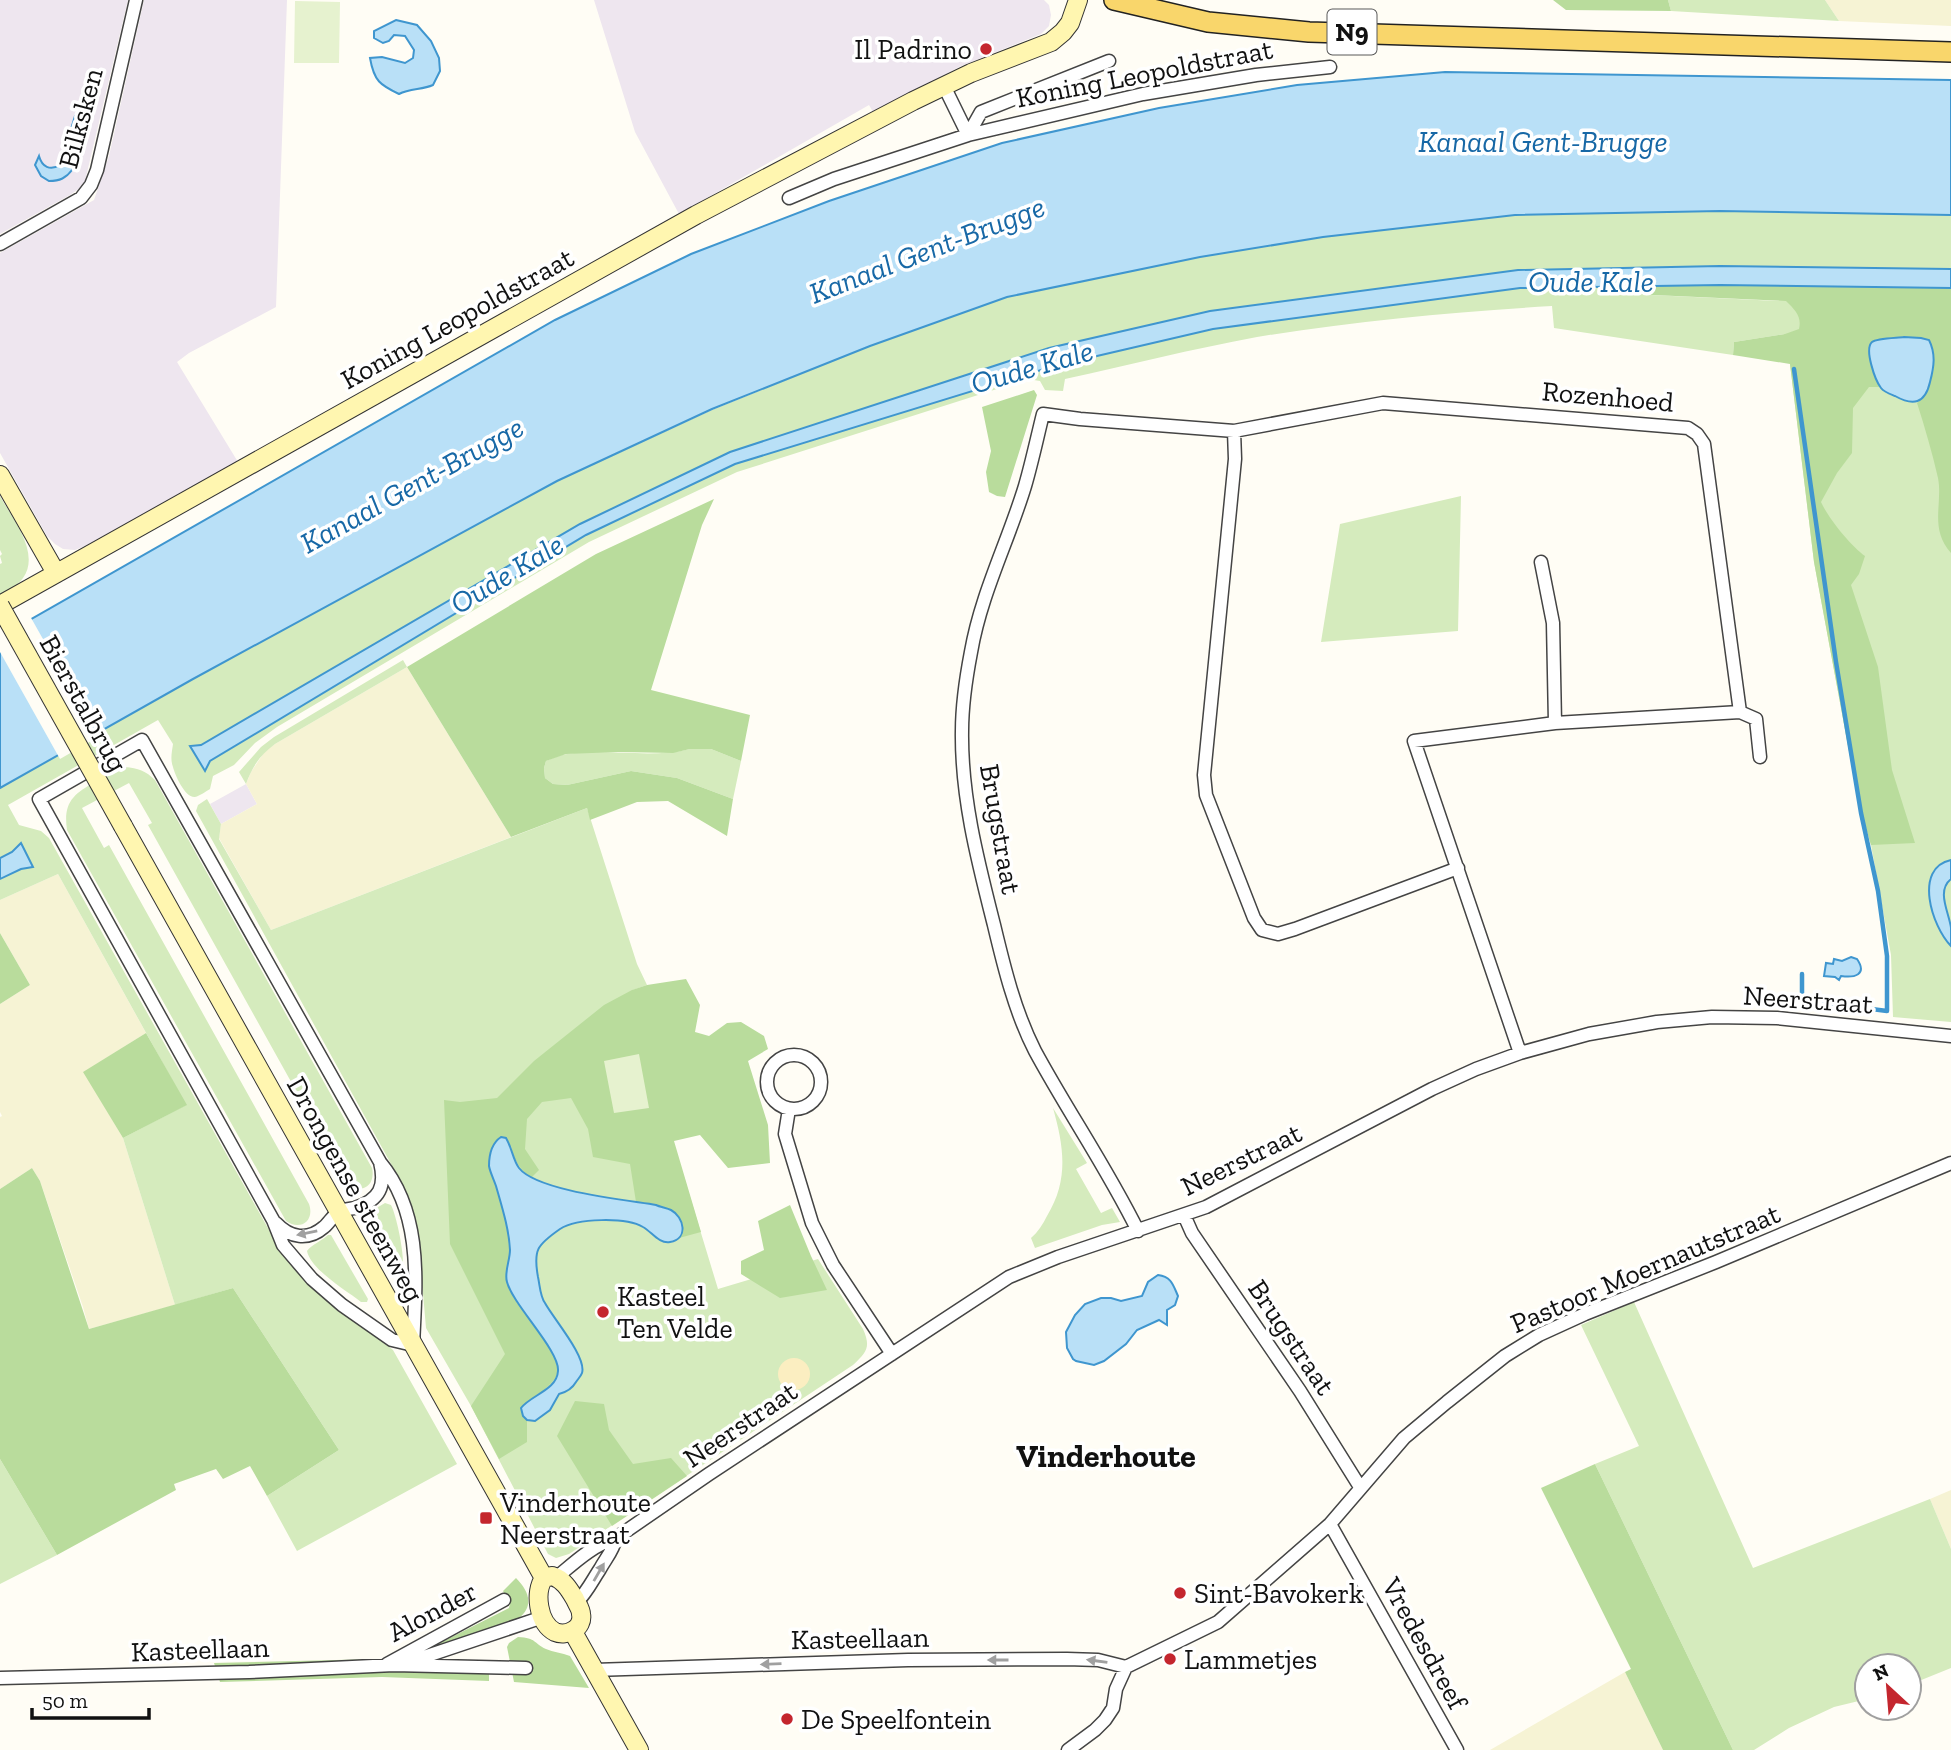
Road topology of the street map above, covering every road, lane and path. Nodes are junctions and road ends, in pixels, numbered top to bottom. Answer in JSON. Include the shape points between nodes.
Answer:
{"nodes":[{"id":1,"x":136,"y":0,"type":"edge"},
{"id":2,"x":1078,"y":0,"type":"edge"},
{"id":3,"x":1114,"y":0,"type":"edge"},
{"id":4,"x":1951,"y":52,"type":"edge"},
{"id":5,"x":1109,"y":61,"type":"dead end"},
{"id":6,"x":1330,"y":67,"type":"dead end"},
{"id":7,"x":944,"y":86,"type":"junction"},
{"id":8,"x":968,"y":135,"type":"junction"},
{"id":9,"x":789,"y":198,"type":"dead end"},
{"id":10,"x":0,"y":244,"type":"edge"},
{"id":11,"x":1043,"y":414,"type":"joint"},
{"id":12,"x":1234,"y":431,"type":"junction"},
{"id":13,"x":0,"y":475,"type":"edge"},
{"id":14,"x":1541,"y":562,"type":"dead end"},
{"id":15,"x":55,"y":573,"type":"junction"},
{"id":16,"x":0,"y":605,"type":"edge"},
{"id":17,"x":1740,"y":712,"type":"junction"},
{"id":18,"x":1555,"y":723,"type":"junction"},
{"id":19,"x":1760,"y":757,"type":"dead end"},
{"id":20,"x":123,"y":825,"type":"joint"},
{"id":21,"x":1458,"y":868,"type":"junction"},
{"id":22,"x":1951,"y":1036,"type":"edge"},
{"id":23,"x":1520,"y":1053,"type":"junction"},
{"id":24,"x":789,"y":1109,"type":"junction"},
{"id":25,"x":380,"y":1162,"type":"junction"},
{"id":26,"x":1951,"y":1163,"type":"edge"},
{"id":27,"x":338,"y":1212,"type":"junction"},
{"id":28,"x":1184,"y":1215,"type":"junction"},
{"id":29,"x":273,"y":1220,"type":"junction"},
{"id":30,"x":1138,"y":1231,"type":"junction"},
{"id":31,"x":413,"y":1345,"type":"junction"},
{"id":32,"x":892,"y":1354,"type":"junction"},
{"id":33,"x":1360,"y":1487,"type":"junction"},
{"id":34,"x":1330,"y":1524,"type":"junction"},
{"id":35,"x":616,"y":1538,"type":"junction"},
{"id":36,"x":550,"y":1577,"type":"junction"},
{"id":37,"x":504,"y":1600,"type":"dead end"},
{"id":38,"x":577,"y":1602,"type":"junction"},
{"id":39,"x":543,"y":1617,"type":"junction"},
{"id":40,"x":573,"y":1632,"type":"junction"},
{"id":41,"x":384,"y":1665,"type":"junction"},
{"id":42,"x":402,"y":1665,"type":"junction"},
{"id":43,"x":1126,"y":1667,"type":"junction"},
{"id":44,"x":526,"y":1668,"type":"dead end"},
{"id":45,"x":594,"y":1670,"type":"junction"},
{"id":46,"x":0,"y":1678,"type":"edge"},
{"id":47,"x":639,"y":1750,"type":"edge"},
{"id":48,"x":1069,"y":1750,"type":"edge"},
{"id":49,"x":1457,"y":1750,"type":"edge"}],
"edges":[{"from":1,"to":10,"type":"street","name":"Bilksken","via":[[91,185],[81,198]]},
{"from":2,"to":7,"type":"street","name":"Koning Leopoldstraat","via":[[1070,23],[1051,42]]},
{"from":3,"to":4,"type":"main road","number":"N9","via":[[1208,22],[1309,32]]},
{"from":5,"to":8,"type":"street","name":"Koning Leopoldstraat","via":[[981,112]]},
{"from":6,"to":8,"type":"street","name":"Koning Leopoldstraat","via":[[1143,94]]},
{"from":7,"to":8,"type":"street"},
{"from":7,"to":15,"type":"street","name":"Koning Leopoldstraat","via":[[696,215]]},
{"from":8,"to":9,"type":"street","name":"Koning Leopoldstraat"},
{"from":11,"to":12,"type":"street","name":"Rozenhoed"},
{"from":11,"to":30,"type":"street","name":"Brugstraat","via":[[1025,487],[982,604],[971,650],[962,731],[963,769],[974,845],[1021,1019]]},
{"from":12,"to":17,"type":"street","name":"Rozenhoed","via":[[1383,403],[1688,428],[1704,444]]},
{"from":12,"to":21,"type":"street","via":[[1204,775],[1206,795],[1254,918],[1262,930],[1278,934]]},
{"from":13,"to":15,"type":"street"},
{"from":14,"to":18,"type":"street","via":[[1553,623]]},
{"from":15,"to":16,"type":"street","name":"Koning Leopoldstraat"},
{"from":16,"to":20,"type":"street","name":"Bierstalbrug","bridge":true},
{"from":17,"to":18,"type":"street"},
{"from":17,"to":19,"type":"street","name":"Rozenhoed","via":[[1756,719]]},
{"from":18,"to":21,"type":"street","via":[[1414,741]]},
{"from":20,"to":27,"type":"street","name":"Drongense steenweg"},
{"from":21,"to":23,"type":"street"},
{"from":22,"to":23,"type":"street","name":"Neerstraat","via":[[1776,1018],[1712,1017],[1589,1034]]},
{"from":23,"to":28,"type":"street","name":"Neerstraat","via":[[1432,1089]]},
{"from":24,"to":24,"type":"street","via":[[773,1100],[768,1073],[781,1059],[802,1056],[817,1067],[821,1088],[811,1104]]},
{"from":24,"to":32,"type":"street","via":[[785,1134],[812,1223],[833,1265]]},
{"from":25,"to":27,"type":"street","via":[[382,1186],[377,1196],[357,1208]]},
{"from":25,"to":29,"type":"street","via":[[142,740],[39,799]]},
{"from":25,"to":31,"type":"street","via":[[404,1202],[412,1234],[416,1279]]},
{"from":26,"to":33,"type":"street","name":"Pastoor Moernautstraat","via":[[1539,1335],[1505,1356],[1404,1438]]},
{"from":27,"to":29,"type":"street","one_way":true,"via":[[305,1237],[293,1236]]},
{"from":27,"to":31,"type":"street","name":"Drongense steenweg"},
{"from":28,"to":30,"type":"street","name":"Neerstraat"},
{"from":28,"to":33,"type":"street","name":"Brugstraat"},
{"from":29,"to":31,"type":"street","via":[[282,1245],[312,1279],[392,1340]]},
{"from":30,"to":32,"type":"street","name":"Neerstraat","via":[[1009,1277]]},
{"from":31,"to":36,"type":"street","name":"Drongense steenweg"},
{"from":32,"to":35,"type":"street","name":"Neerstraat"},
{"from":33,"to":34,"type":"street","name":"Pastoor Moernautstraat"},
{"from":34,"to":43,"type":"street","name":"Pastoor Moernautstraat","via":[[1218,1622]]},
{"from":34,"to":49,"type":"street","name":"Vredesdreef"},
{"from":35,"to":36,"type":"street","name":"Neerstraat"},
{"from":38,"to":35,"type":"street","name":"Neerstraat","one_way":true,"via":[[613,1550]]},
{"from":36,"to":38,"type":"street","name":"Drongense steenweg","via":[[568,1588]]},
{"from":36,"to":39,"type":"street","via":[[540,1584]]},
{"from":37,"to":41,"type":"street","name":"Alonder"},
{"from":38,"to":40,"type":"street","via":[[582,1616]]},
{"from":39,"to":40,"type":"street","via":[[553,1631]]},
{"from":39,"to":42,"type":"street","name":"Kasteellaan"},
{"from":40,"to":45,"type":"street"},
{"from":41,"to":42,"type":"street","name":"Kasteellaan"},
{"from":41,"to":46,"type":"street","name":"Kasteellaan"},
{"from":42,"to":44,"type":"street","name":"Kasteellaan"},
{"from":43,"to":45,"type":"street","name":"Kasteellaan","one_way":true,"via":[[1066,1659]]},
{"from":43,"to":48,"type":"street","via":[[1105,1720]]},
{"from":45,"to":47,"type":"street"}]}
